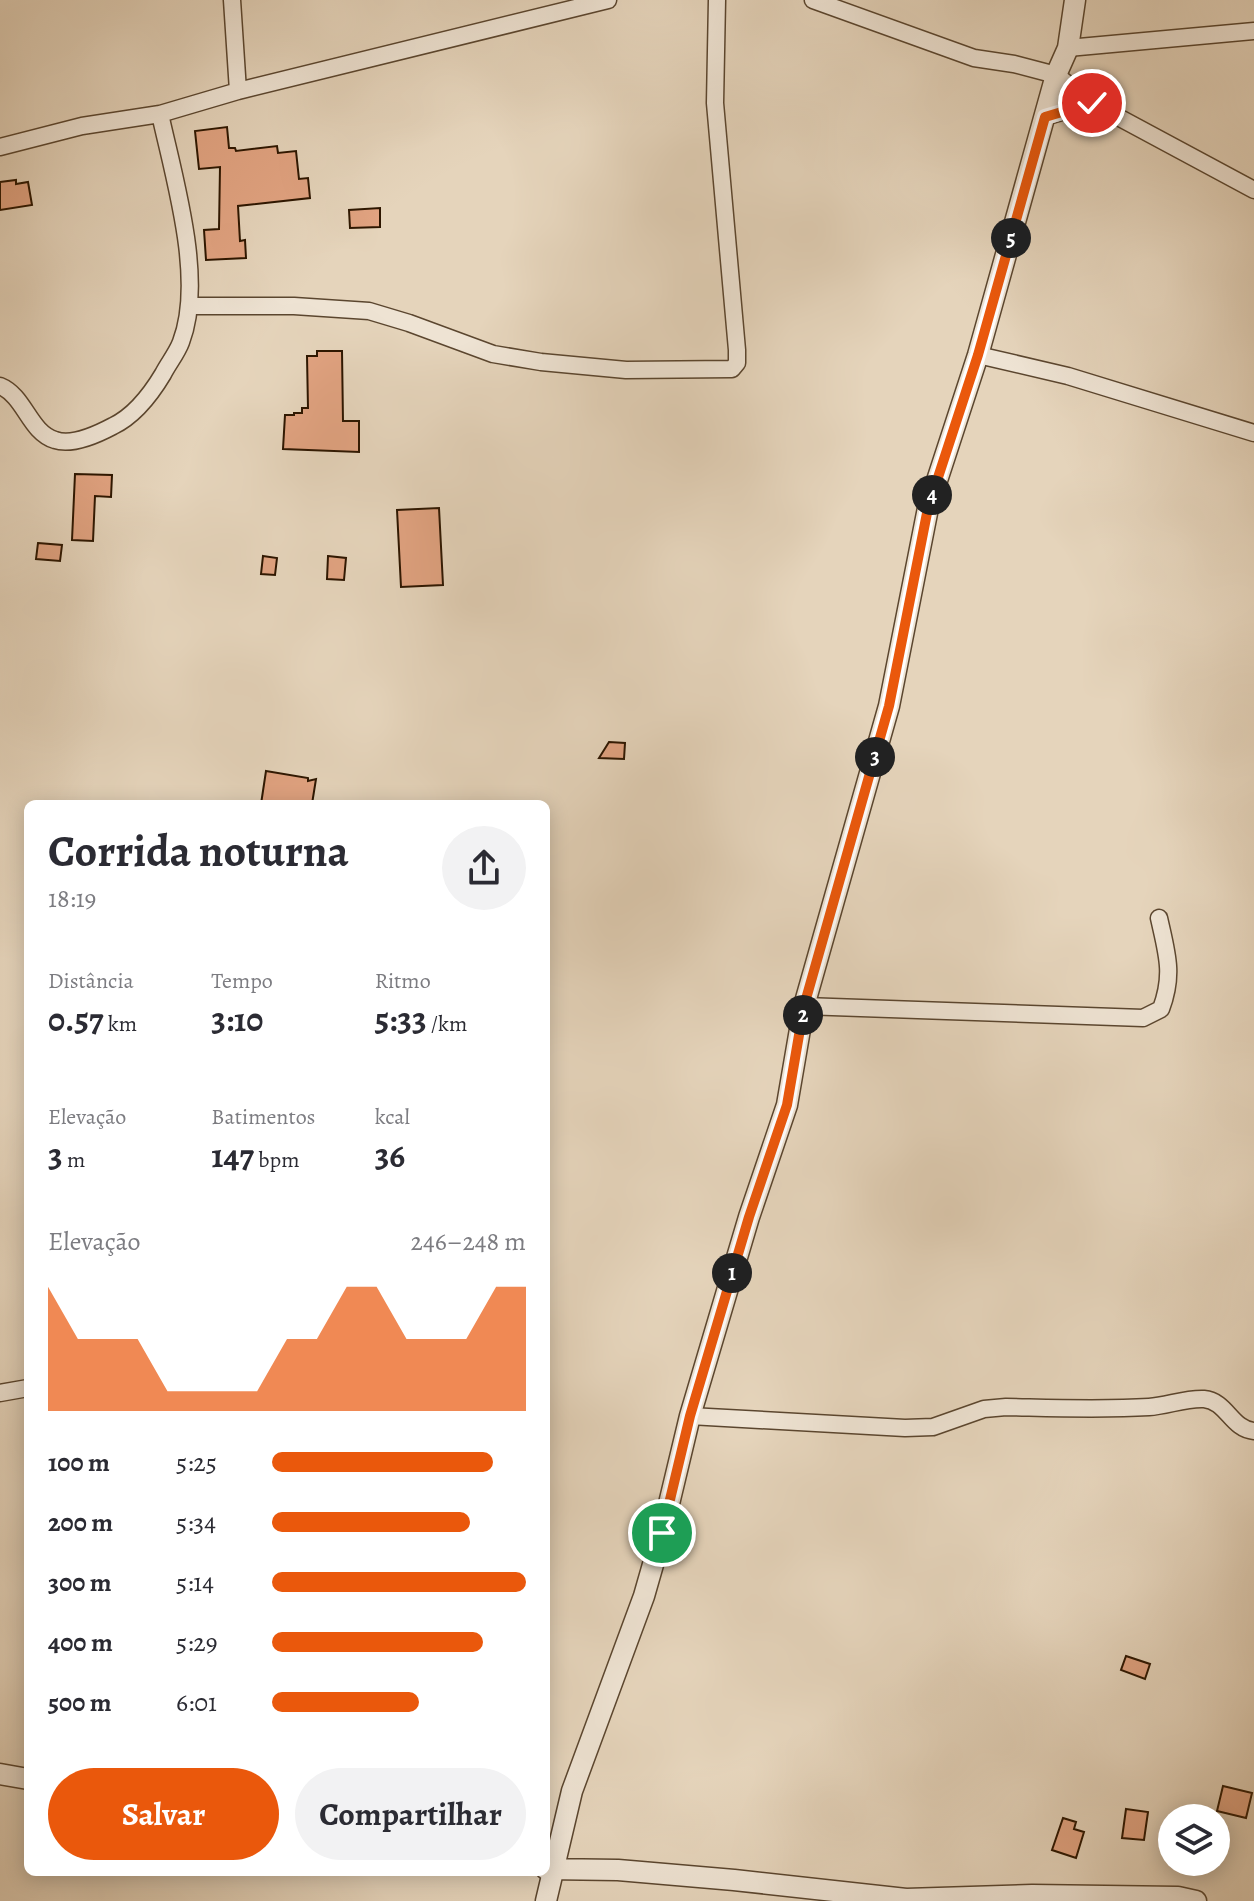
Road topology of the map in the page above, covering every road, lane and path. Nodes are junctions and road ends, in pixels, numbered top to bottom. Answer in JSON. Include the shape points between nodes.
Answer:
{"nodes":[{"id":1,"x":232,"y":0,"type":"edge"},
{"id":2,"x":608,"y":0,"type":"edge"},
{"id":3,"x":717,"y":0,"type":"edge"},
{"id":4,"x":813,"y":0,"type":"edge"},
{"id":5,"x":1075,"y":0,"type":"edge"},
{"id":6,"x":1254,"y":31,"type":"edge"},
{"id":7,"x":1068,"y":48,"type":"junction"},
{"id":8,"x":1056,"y":75,"type":"junction"},
{"id":9,"x":238,"y":91,"type":"junction"},
{"id":10,"x":1092,"y":103,"type":"junction"},
{"id":11,"x":160,"y":114,"type":"junction"},
{"id":12,"x":1045,"y":117,"type":"junction"},
{"id":13,"x":0,"y":147,"type":"edge"},
{"id":14,"x":1254,"y":190,"type":"edge"},
{"id":15,"x":189,"y":306,"type":"junction"},
{"id":16,"x":978,"y":355,"type":"junction"},
{"id":17,"x":0,"y":386,"type":"edge"},
{"id":18,"x":1254,"y":433,"type":"edge"},
{"id":19,"x":1159,"y":918,"type":"dead end"},
{"id":20,"x":804,"y":1006,"type":"junction"},
{"id":21,"x":24,"y":1389,"type":"edge"},
{"id":22,"x":0,"y":1393,"type":"edge"},
{"id":23,"x":690,"y":1416,"type":"junction"},
{"id":24,"x":1254,"y":1431,"type":"edge"},
{"id":25,"x":0,"y":1774,"type":"edge"},
{"id":26,"x":24,"y":1778,"type":"edge"},
{"id":27,"x":550,"y":1870,"type":"edge"},
{"id":28,"x":549,"y":1876,"type":"edge"},
{"id":29,"x":906,"y":1900,"type":"edge"},
{"id":30,"x":546,"y":1901,"type":"edge"},
{"id":31,"x":1196,"y":1901,"type":"edge"}],
"edges":[{"from":1,"to":9,"type":"street"},
{"from":2,"to":9,"type":"street"},
{"from":3,"to":15,"type":"street","via":[[715,103],[737,350],[732,369],[626,370],[541,362],[493,354],[369,311]]},
{"from":4,"to":8,"type":"street","via":[[974,58]]},
{"from":5,"to":7,"type":"street"},
{"from":6,"to":7,"type":"street"},
{"from":7,"to":8,"type":"street"},
{"from":8,"to":10,"type":"street"},
{"from":8,"to":12,"type":"street"},
{"from":9,"to":11,"type":"street"},
{"from":10,"to":12,"type":"street"},
{"from":10,"to":14,"type":"street"},
{"from":11,"to":13,"type":"street","via":[[82,126]]},
{"from":11,"to":15,"type":"street","via":[[185,233]]},
{"from":12,"to":16,"type":"street"},
{"from":15,"to":17,"type":"street","via":[[181,343],[155,388],[125,421],[96,435],[58,442],[43,435],[15,395]]},
{"from":16,"to":18,"type":"street","via":[[1068,376]]},
{"from":16,"to":20,"type":"street","via":[[928,508],[889,706]]},
{"from":19,"to":20,"type":"street","via":[[1170,986],[1161,1009],[1143,1018]]},
{"from":20,"to":23,"type":"street","via":[[787,1105]]},
{"from":21,"to":22,"type":"street"},
{"from":23,"to":24,"type":"street","via":[[905,1428],[933,1427],[984,1409],[1149,1407],[1208,1399],[1239,1426]]},
{"from":23,"to":27,"type":"street","via":[[644,1596],[572,1791]]},
{"from":25,"to":26,"type":"street"},
{"from":27,"to":29,"type":"street","via":[[647,1873]]},
{"from":28,"to":30,"type":"street"},
{"from":29,"to":31,"type":"street","via":[[1032,1895]]}]}
